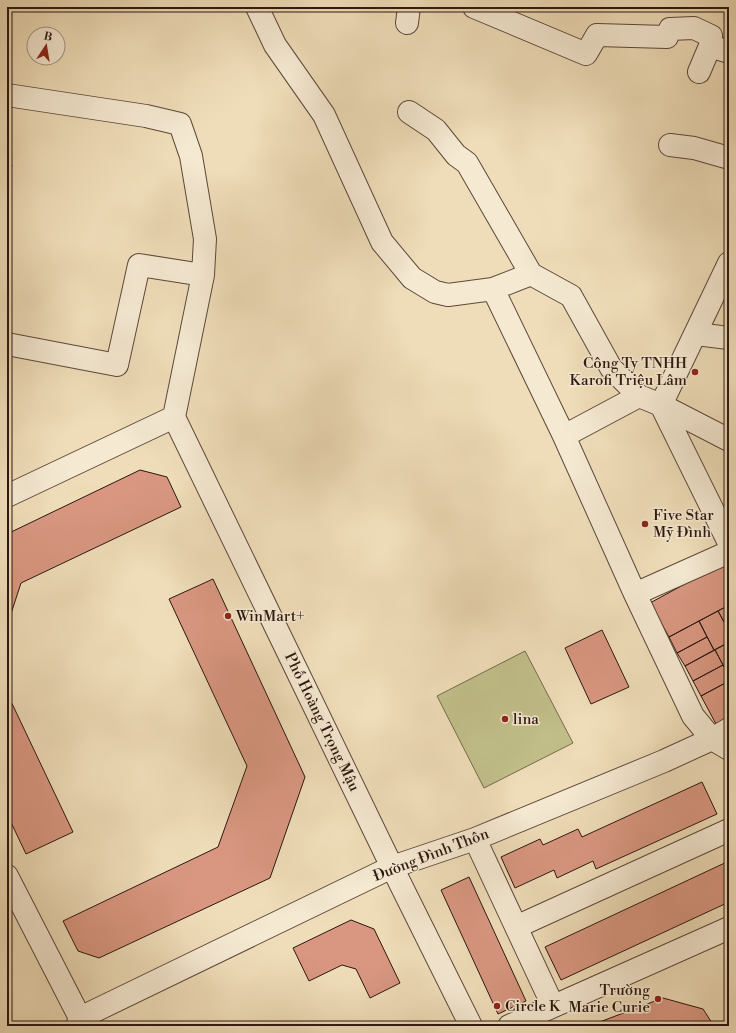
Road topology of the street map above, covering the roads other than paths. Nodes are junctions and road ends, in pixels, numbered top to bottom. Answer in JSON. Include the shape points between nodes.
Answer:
{"nodes":[{"id":1,"x":257,"y":7,"type":"edge"},
{"id":2,"x":474,"y":7,"type":"edge"},
{"id":3,"x":720,"y":49,"type":"edge"},
{"id":4,"x":699,"y":72,"type":"dead end"},
{"id":5,"x":7,"y":95,"type":"edge"},
{"id":6,"x":409,"y":112,"type":"dead end"},
{"id":7,"x":670,"y":145,"type":"dead end"},
{"id":8,"x":729,"y":158,"type":"edge"},
{"id":9,"x":729,"y":264,"type":"edge"},
{"id":10,"x":531,"y":274,"type":"junction"},
{"id":11,"x":203,"y":275,"type":"junction"},
{"id":12,"x":493,"y":288,"type":"junction"},
{"id":13,"x":696,"y":334,"type":"junction"},
{"id":14,"x":729,"y":338,"type":"edge"},
{"id":15,"x":7,"y":344,"type":"edge"},
{"id":16,"x":639,"y":396,"type":"junction"},
{"id":17,"x":661,"y":405,"type":"junction"},
{"id":18,"x":174,"y":417,"type":"junction"},
{"id":19,"x":564,"y":436,"type":"junction"},
{"id":20,"x":729,"y":440,"type":"edge"},
{"id":21,"x":7,"y":496,"type":"edge"},
{"id":22,"x":729,"y":543,"type":"edge"},
{"id":23,"x":729,"y":552,"type":"edge"},
{"id":24,"x":635,"y":594,"type":"junction"},
{"id":25,"x":723,"y":739,"type":"edge"},
{"id":26,"x":729,"y":830,"type":"edge"},
{"id":27,"x":475,"y":839,"type":"junction"},
{"id":28,"x":392,"y":867,"type":"junction"},
{"id":29,"x":8,"y":880,"type":"edge"},
{"id":30,"x":516,"y":927,"type":"junction"},
{"id":31,"x":729,"y":928,"type":"edge"},
{"id":32,"x":553,"y":1006,"type":"junction"},
{"id":33,"x":79,"y":1022,"type":"edge"},
{"id":34,"x":471,"y":1026,"type":"edge"},
{"id":35,"x":509,"y":1026,"type":"edge"}],
"edges":[{"from":1,"to":12,"type":"street","via":[[275,45],[324,115],[382,242],[412,278],[435,292],[448,295]]},
{"from":2,"to":3,"type":"street","via":[[586,54],[597,35],[667,37],[670,29],[694,28],[711,36]]},
{"from":3,"to":4,"type":"street"},
{"from":5,"to":11,"type":"street","via":[[146,116],[180,124],[191,156],[205,239]]},
{"from":6,"to":10,"type":"street","via":[[436,130],[456,155],[467,163]]},
{"from":7,"to":8,"type":"street","via":[[694,148]]},
{"from":9,"to":13,"type":"street"},
{"from":10,"to":12,"type":"street"},
{"from":10,"to":16,"type":"street","via":[[571,296],[611,368]]},
{"from":11,"to":15,"type":"street","via":[[139,265],[117,365]]},
{"from":11,"to":18,"type":"street"},
{"from":12,"to":19,"type":"street"},
{"from":13,"to":14,"type":"street"},
{"from":13,"to":17,"type":"street"},
{"from":16,"to":17,"type":"street"},
{"from":16,"to":19,"type":"street"},
{"from":17,"to":20,"type":"street"},
{"from":17,"to":22,"type":"street"},
{"from":18,"to":21,"type":"street"},
{"from":18,"to":28,"type":"street","name":"Phố Hoàng Trọng Mậu"},
{"from":19,"to":24,"type":"street"},
{"from":23,"to":24,"type":"street"},
{"from":24,"to":25,"type":"street","via":[[693,716]]},
{"from":25,"to":27,"type":"street","name":"Đường Đình Thôn"},
{"from":26,"to":30,"type":"street"},
{"from":27,"to":28,"type":"street","name":"Đường Đình Thôn"},
{"from":27,"to":30,"type":"street"},
{"from":28,"to":33,"type":"street","name":"Đường Đình Thôn"},
{"from":28,"to":34,"type":"street","name":"Phố Hoàng Trọng Mậu"},
{"from":29,"to":33,"type":"street"},
{"from":30,"to":32,"type":"street"},
{"from":31,"to":32,"type":"street"},
{"from":32,"to":35,"type":"street"}]}
